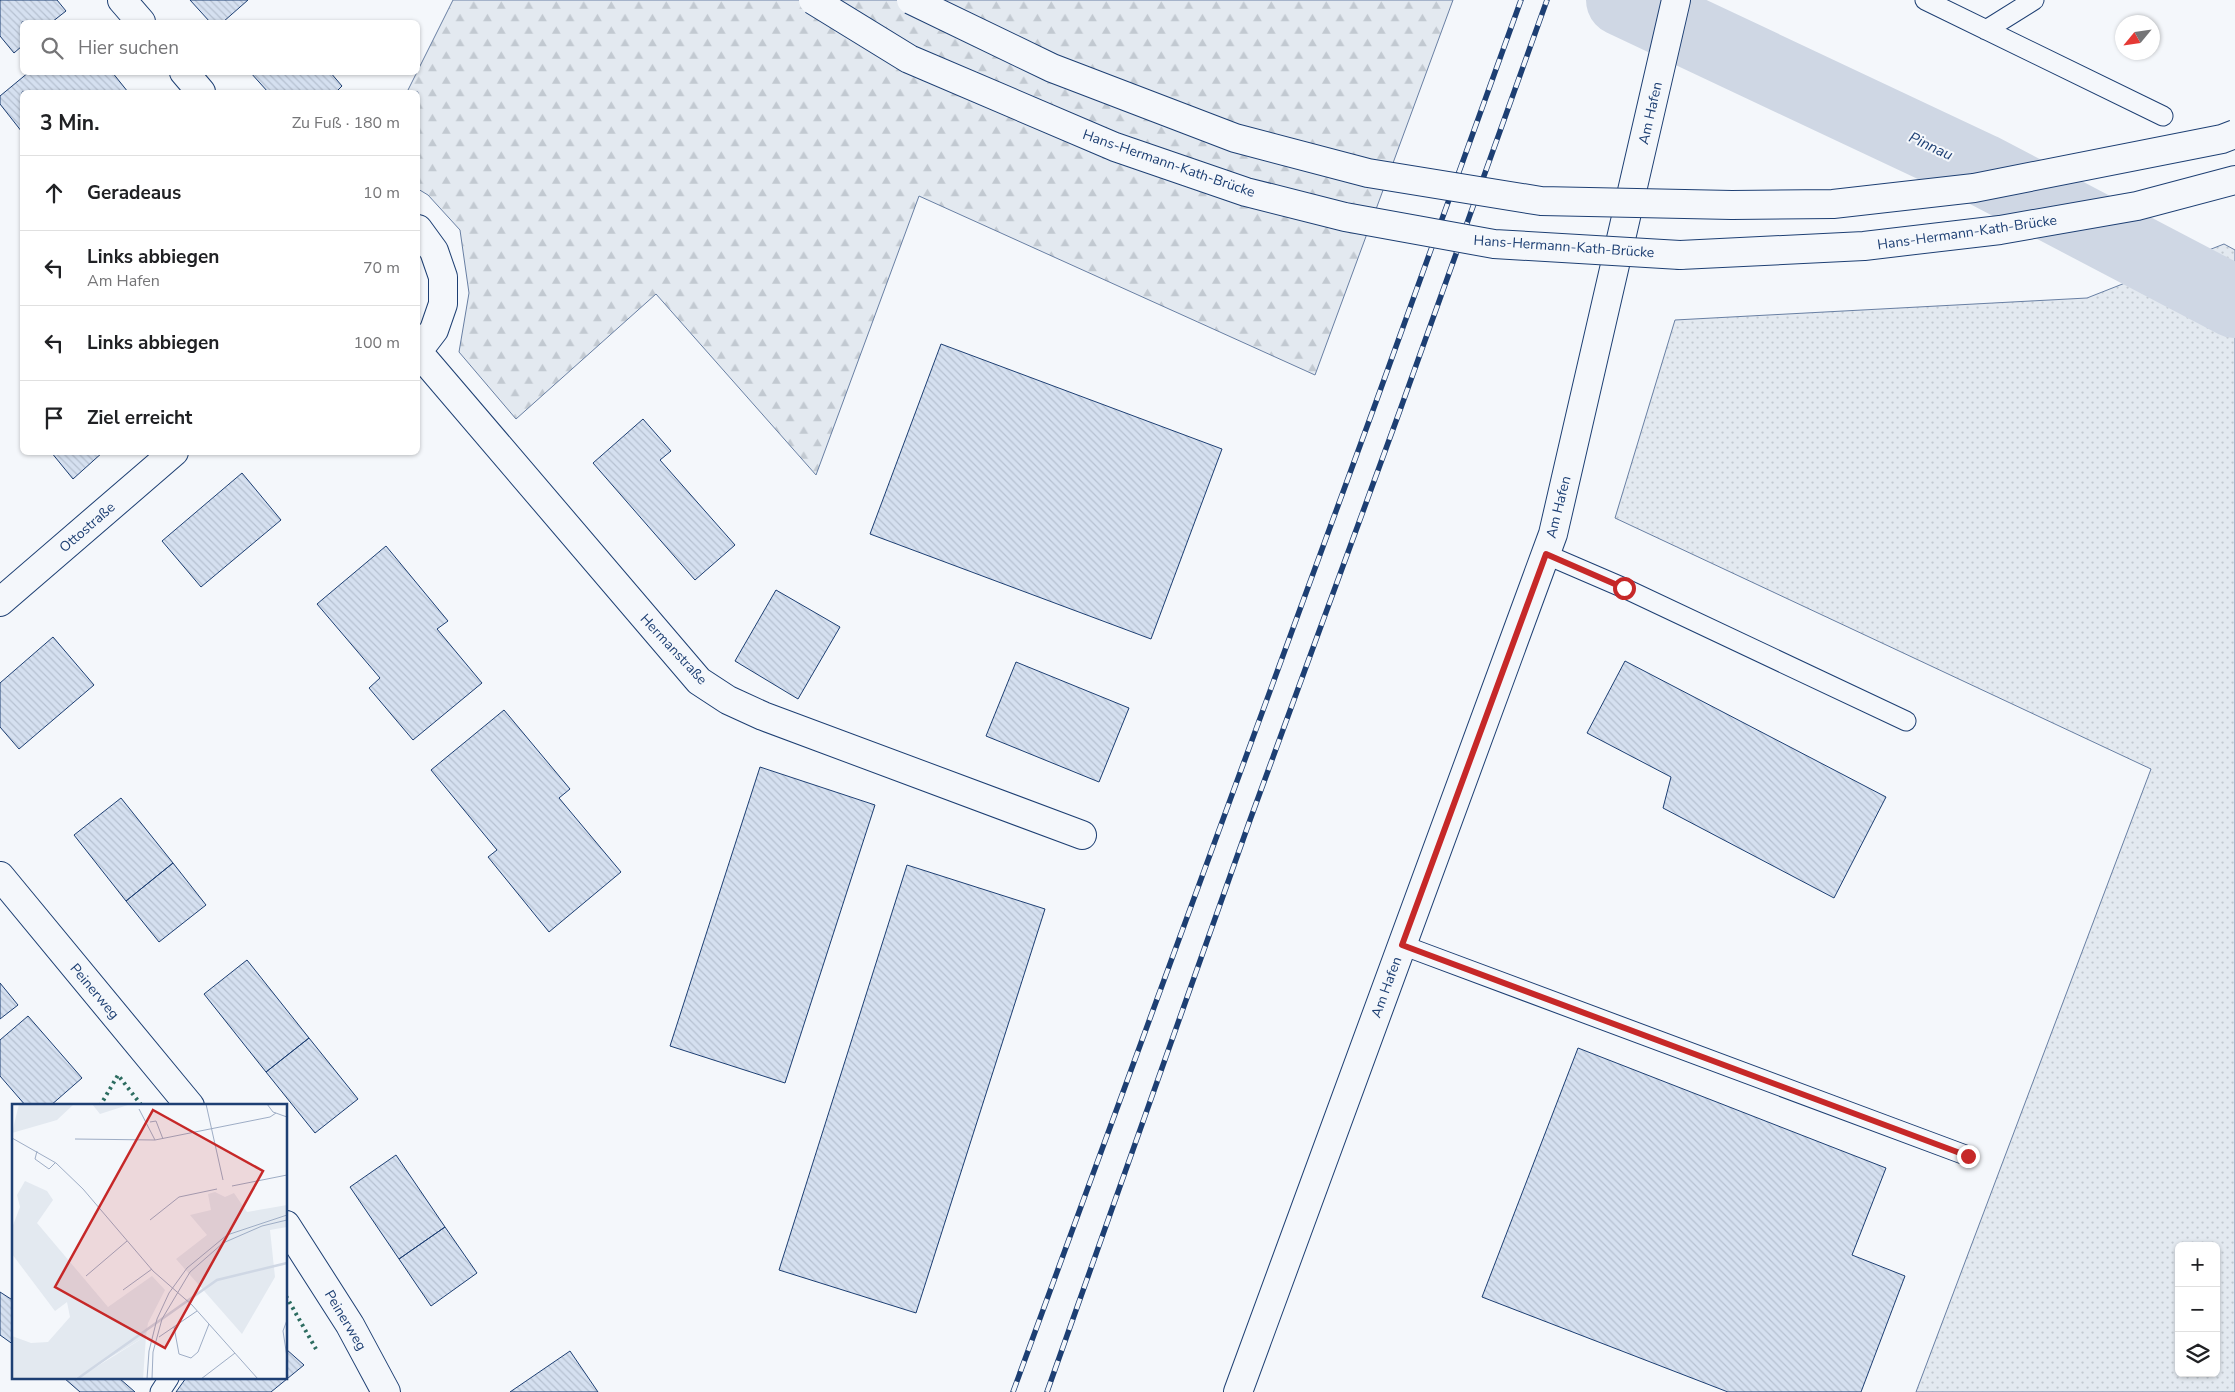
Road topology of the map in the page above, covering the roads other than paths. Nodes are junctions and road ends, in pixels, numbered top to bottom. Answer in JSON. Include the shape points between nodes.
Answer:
{"nodes":[{"id":1,"x":122,"y":0,"type":"edge"},
{"id":2,"x":813,"y":0,"type":"edge"},
{"id":3,"x":911,"y":0,"type":"edge"},
{"id":4,"x":1676,"y":0,"type":"edge"},
{"id":5,"x":1926,"y":0,"type":"edge"},
{"id":6,"x":2034,"y":0,"type":"edge"},
{"id":7,"x":139,"y":20,"type":"edge"},
{"id":8,"x":1986,"y":30,"type":"junction"},
{"id":9,"x":187,"y":75,"type":"edge"},
{"id":10,"x":199,"y":90,"type":"edge"},
{"id":11,"x":2162,"y":116,"type":"dead end"},
{"id":12,"x":2235,"y":134,"type":"edge"},
{"id":13,"x":2235,"y":180,"type":"edge"},
{"id":14,"x":420,"y":232,"type":"edge"},
{"id":15,"x":420,"y":349,"type":"edge"},
{"id":16,"x":420,"y":354,"type":"edge"},
{"id":17,"x":171,"y":455,"type":"edge"},
{"id":18,"x":1546,"y":554,"type":"junction"},
{"id":19,"x":0,"y":602,"type":"edge"},
{"id":20,"x":1906,"y":721,"type":"dead end"},
{"id":21,"x":1082,"y":835,"type":"dead end"},
{"id":22,"x":0,"y":876,"type":"edge"},
{"id":23,"x":1402,"y":945,"type":"junction"},
{"id":24,"x":188,"y":1104,"type":"edge"},
{"id":25,"x":1968,"y":1156,"type":"dead end"},
{"id":26,"x":288,"y":1228,"type":"edge"},
{"id":27,"x":168,"y":1380,"type":"edge"},
{"id":28,"x":160,"y":1392,"type":"edge"},
{"id":29,"x":386,"y":1392,"type":"edge"},
{"id":30,"x":1238,"y":1392,"type":"edge"}],
"edges":[{"from":1,"to":7,"type":"street"},
{"from":2,"to":13,"type":"street","name":"Hans-Hermann-Kath-Brücke","bridge":true,"via":[[908,59],[1115,147],[1246,192],[1345,217],[1494,244],[1680,255],[1864,246],[2000,230],[2127,208]]},
{"from":3,"to":12,"type":"street","bridge":true,"via":[[1052,68],[1235,138],[1368,174],[1541,202],[1833,204],[1974,188]]},
{"from":4,"to":18,"type":"street","name":"Am Hafen"},
{"from":5,"to":8,"type":"lane"},
{"from":6,"to":8,"type":"lane"},
{"from":8,"to":11,"type":"lane"},
{"from":9,"to":10,"type":"street"},
{"from":14,"to":15,"type":"street","name":"Hermanstraße","via":[[434,251],[443,277],[443,304],[434,330]]},
{"from":16,"to":21,"type":"street","name":"Hermanstraße","via":[[699,681],[728,700],[763,716]]},
{"from":17,"to":19,"type":"street","name":"Ottostraße"},
{"from":18,"to":20,"type":"lane"},
{"from":18,"to":23,"type":"street","name":"Am Hafen"},
{"from":22,"to":24,"type":"street","name":"Peinerweg"},
{"from":23,"to":25,"type":"lane"},
{"from":23,"to":30,"type":"street","name":"Am Hafen"},
{"from":26,"to":29,"type":"street","name":"Peinerweg","via":[[350,1325]]},
{"from":27,"to":28,"type":"lane"}]}
